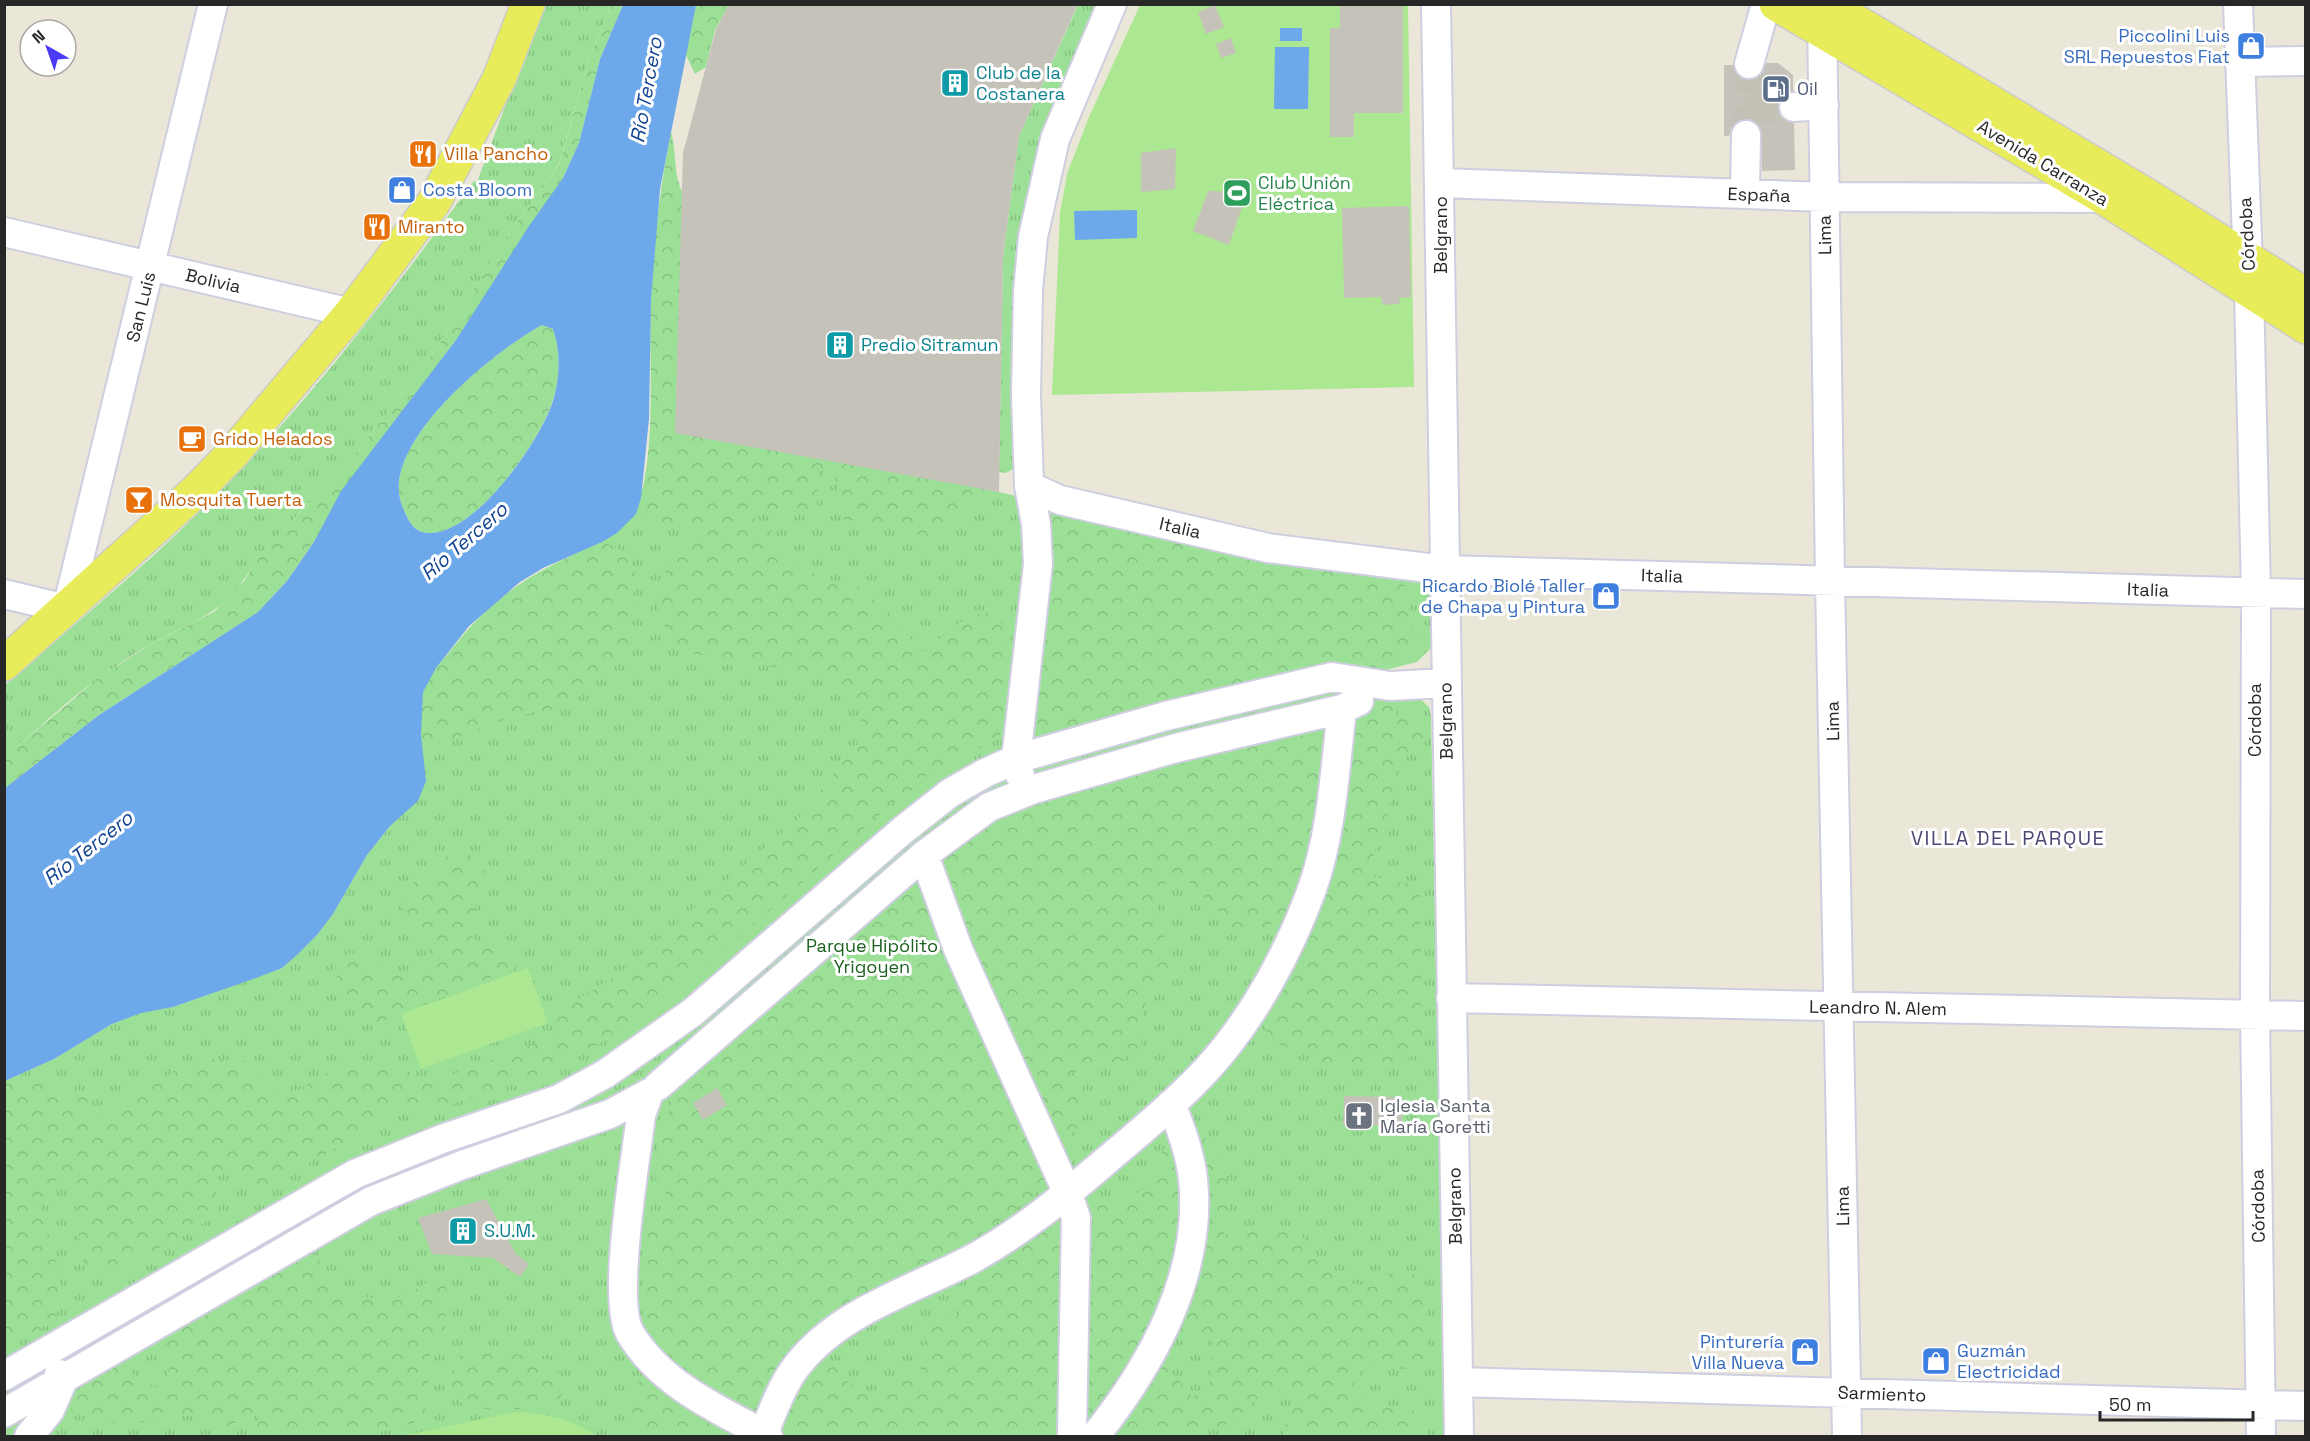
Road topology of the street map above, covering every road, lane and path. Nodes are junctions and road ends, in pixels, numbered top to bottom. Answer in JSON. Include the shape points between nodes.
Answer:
{"nodes":[{"id":1,"x":213,"y":4,"type":"edge"},
{"id":2,"x":528,"y":4,"type":"edge"},
{"id":3,"x":1112,"y":4,"type":"edge"},
{"id":4,"x":1436,"y":4,"type":"edge"},
{"id":5,"x":1766,"y":4,"type":"edge"},
{"id":6,"x":1776,"y":4,"type":"edge"},
{"id":7,"x":2238,"y":4,"type":"edge"},
{"id":8,"x":1824,"y":14,"type":"edge"},
{"id":9,"x":2306,"y":61,"type":"edge"},
{"id":10,"x":2239,"y":62,"type":"junction"},
{"id":11,"x":1749,"y":64,"type":"tunnel mouth"},
{"id":12,"x":1824,"y":105,"type":"junction"},
{"id":13,"x":1794,"y":107,"type":"tunnel mouth"},
{"id":14,"x":1746,"y":135,"type":"tunnel mouth"},
{"id":15,"x":2003,"y":139,"type":"junction"},
{"id":16,"x":1441,"y":183,"type":"junction"},
{"id":17,"x":1745,"y":194,"type":"junction"},
{"id":18,"x":2148,"y":196,"type":"junction"},
{"id":19,"x":1825,"y":197,"type":"junction"},
{"id":20,"x":2104,"y":198,"type":"junction"},
{"id":21,"x":2000,"y":199,"type":"junction"},
{"id":22,"x":4,"y":232,"type":"edge"},
{"id":23,"x":151,"y":267,"type":"junction"},
{"id":24,"x":2248,"y":274,"type":"junction"},
{"id":25,"x":2306,"y":295,"type":"edge"},
{"id":26,"x":351,"y":314,"type":"junction"},
{"id":27,"x":2306,"y":327,"type":"edge"},
{"id":28,"x":1029,"y":486,"type":"junction"},
{"id":29,"x":1444,"y":570,"type":"junction"},
{"id":30,"x":1830,"y":581,"type":"junction"},
{"id":31,"x":2256,"y":593,"type":"junction"},
{"id":32,"x":4,"y":594,"type":"edge"},
{"id":33,"x":2306,"y":594,"type":"edge"},
{"id":34,"x":67,"y":609,"type":"junction"},
{"id":35,"x":4,"y":664,"type":"edge"},
{"id":36,"x":1445,"y":683,"type":"junction"},
{"id":37,"x":1390,"y":686,"type":"junction"},
{"id":38,"x":1342,"y":709,"type":"junction"},
{"id":39,"x":1016,"y":759,"type":"junction"},
{"id":40,"x":1024,"y":793,"type":"junction"},
{"id":41,"x":924,"y":855,"type":"junction"},
{"id":42,"x":1451,"y":998,"type":"junction"},
{"id":43,"x":1839,"y":1008,"type":"junction"},
{"id":44,"x":2255,"y":1015,"type":"junction"},
{"id":45,"x":2306,"y":1016,"type":"edge"},
{"id":46,"x":632,"y":1056,"type":"junction"},
{"id":47,"x":654,"y":1090,"type":"junction"},
{"id":48,"x":1171,"y":1104,"type":"junction"},
{"id":49,"x":1068,"y":1194,"type":"junction"},
{"id":50,"x":46,"y":1352,"type":"junction"},
{"id":51,"x":4,"y":1376,"type":"edge"},
{"id":52,"x":63,"y":1380,"type":"junction"},
{"id":53,"x":1458,"y":1382,"type":"junction"},
{"id":54,"x":1846,"y":1393,"type":"junction"},
{"id":55,"x":2261,"y":1405,"type":"junction"},
{"id":56,"x":2306,"y":1406,"type":"edge"},
{"id":57,"x":4,"y":1413,"type":"edge"},
{"id":58,"x":765,"y":1436,"type":"edge"},
{"id":59,"x":30,"y":1437,"type":"edge"},
{"id":60,"x":1072,"y":1437,"type":"edge"},
{"id":61,"x":1095,"y":1437,"type":"edge"},
{"id":62,"x":1459,"y":1437,"type":"edge"},
{"id":63,"x":1847,"y":1437,"type":"edge"},
{"id":64,"x":2261,"y":1437,"type":"edge"}],
"edges":[{"from":1,"to":23,"type":"street","name":"San Luis"},
{"from":2,"to":26,"type":"main road","via":[[499,79],[434,202]]},
{"from":3,"to":28,"type":"street","via":[[1054,139],[1033,237],[1026,384]]},
{"from":4,"to":16,"type":"street","name":"Belgrano"},
{"from":5,"to":11,"type":"street"},
{"from":6,"to":8,"type":"main road","name":"Avenida Carranza"},
{"from":7,"to":10,"type":"street","name":"Córdoba"},
{"from":8,"to":12,"type":"street","name":"Lima"},
{"from":8,"to":15,"type":"main road","name":"Avenida Carranza"},
{"from":8,"to":18,"type":"main road","name":"Avenida Carranza"},
{"from":9,"to":10,"type":"street"},
{"from":10,"to":24,"type":"street","name":"Córdoba"},
{"from":12,"to":13,"type":"street"},
{"from":12,"to":19,"type":"street","name":"Lima"},
{"from":14,"to":17,"type":"street"},
{"from":15,"to":20,"type":"main road","name":"Avenida Carranza"},
{"from":15,"to":21,"type":"street","via":[[2019,152],[2028,174],[2018,191]]},
{"from":16,"to":17,"type":"street","name":"España"},
{"from":16,"to":29,"type":"street","name":"Belgrano"},
{"from":17,"to":19,"type":"street","name":"España"},
{"from":18,"to":20,"type":"street","name":"España"},
{"from":18,"to":24,"type":"main road","name":"Avenida Carranza"},
{"from":19,"to":21,"type":"street","name":"España"},
{"from":19,"to":30,"type":"street","name":"Lima"},
{"from":20,"to":21,"type":"street","name":"España"},
{"from":20,"to":24,"type":"main road","name":"Avenida Carranza"},
{"from":22,"to":23,"type":"street","name":"Bolivia"},
{"from":23,"to":26,"type":"street","name":"Bolivia"},
{"from":23,"to":34,"type":"street","name":"San Luis"},
{"from":24,"to":25,"type":"main road","name":"Avenida Carranza"},
{"from":24,"to":27,"type":"main road","name":"Avenida Carranza"},
{"from":24,"to":31,"type":"street","name":"Córdoba"},
{"from":26,"to":34,"type":"main road","via":[[233,453]]},
{"from":28,"to":29,"type":"street","name":"Italia","via":[[1060,500],[1268,548]]},
{"from":28,"to":39,"type":"street","via":[[1038,564]]},
{"from":29,"to":30,"type":"street","name":"Italia"},
{"from":29,"to":36,"type":"street","name":"Belgrano"},
{"from":30,"to":31,"type":"street","name":"Italia"},
{"from":30,"to":43,"type":"street","name":"Lima"},
{"from":31,"to":33,"type":"street","name":"Italia"},
{"from":31,"to":44,"type":"street","name":"Córdoba"},
{"from":32,"to":34,"type":"street"},
{"from":34,"to":35,"type":"main road"},
{"from":36,"to":37,"type":"street"},
{"from":36,"to":42,"type":"street","name":"Belgrano"},
{"from":37,"to":38,"type":"street"},
{"from":37,"to":39,"type":"street","via":[[1332,677],[1166,716]]},
{"from":38,"to":40,"type":"street","via":[[1176,748]]},
{"from":38,"to":48,"type":"street","via":[[1325,835],[1313,886],[1291,940],[1239,1029]]},
{"from":39,"to":40,"type":"street"},
{"from":39,"to":46,"type":"street","via":[[969,782],[931,808],[693,1012]]},
{"from":40,"to":41,"type":"street","via":[[989,807]]},
{"from":41,"to":47,"type":"street"},
{"from":41,"to":49,"type":"street","via":[[958,949]]},
{"from":42,"to":43,"type":"street","name":"Leandro N. Alem"},
{"from":42,"to":53,"type":"street","name":"Belgrano"},
{"from":43,"to":44,"type":"street","name":"Leandro N. Alem"},
{"from":43,"to":54,"type":"street","name":"Lima"},
{"from":44,"to":45,"type":"street","name":"Leandro N. Alem"},
{"from":44,"to":55,"type":"street","name":"Córdoba"},
{"from":46,"to":47,"type":"street","via":[[645,1054],[657,1061],[662,1073]]},
{"from":46,"to":50,"type":"street","via":[[559,1099],[355,1174]]},
{"from":47,"to":52,"type":"street","via":[[610,1114],[371,1201]]},
{"from":47,"to":58,"type":"street","via":[[640,1115],[622,1283],[629,1332],[651,1360],[689,1393]]},
{"from":48,"to":49,"type":"street"},
{"from":48,"to":61,"type":"street","via":[[1193,1179],[1191,1246],[1183,1278],[1155,1346]]},
{"from":49,"to":58,"type":"street","via":[[973,1258],[869,1309],[832,1332],[792,1373],[779,1395]]},
{"from":49,"to":60,"type":"street","via":[[1077,1236]]},
{"from":50,"to":51,"type":"street"},
{"from":50,"to":52,"type":"street"},
{"from":52,"to":57,"type":"street"},
{"from":52,"to":59,"type":"street","via":[[50,1410]]},
{"from":53,"to":54,"type":"street","name":"Sarmiento"},
{"from":53,"to":62,"type":"street","name":"Belgrano"},
{"from":54,"to":55,"type":"street","name":"Sarmiento"},
{"from":54,"to":63,"type":"street","name":"Lima"},
{"from":55,"to":56,"type":"street","name":"Sarmiento"},
{"from":55,"to":64,"type":"street","name":"Córdoba"}]}
